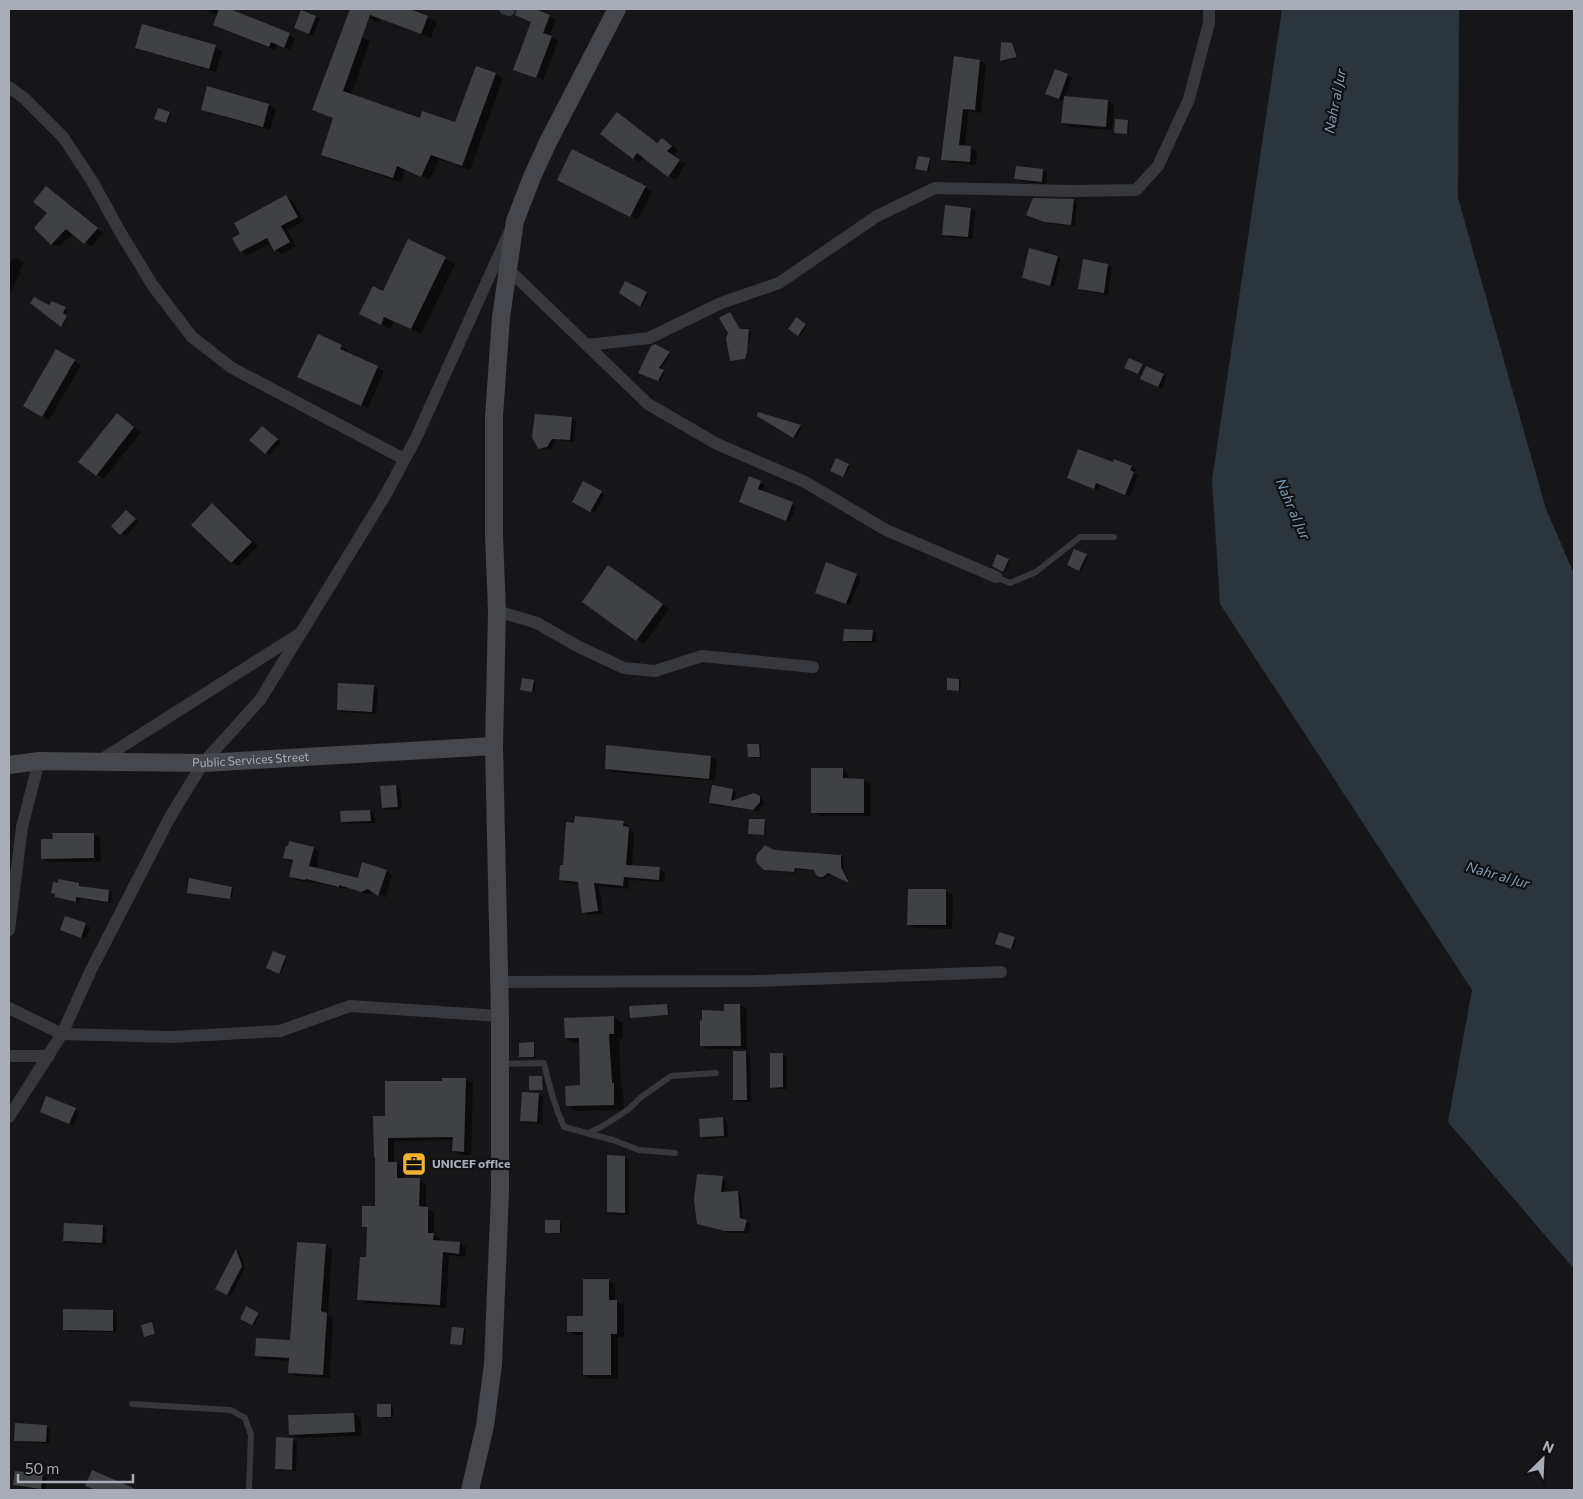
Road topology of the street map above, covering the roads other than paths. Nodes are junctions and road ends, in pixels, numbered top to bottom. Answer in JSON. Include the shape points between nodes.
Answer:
{"nodes":[{"id":1,"x":617,"y":9,"type":"edge"},
{"id":2,"x":1208,"y":9,"type":"edge"},
{"id":3,"x":9,"y":87,"type":"edge"},
{"id":4,"x":515,"y":220,"type":"junction"},
{"id":5,"x":508,"y":269,"type":"junction"},
{"id":6,"x":587,"y":345,"type":"junction"},
{"id":7,"x":404,"y":459,"type":"junction"},
{"id":8,"x":1114,"y":537,"type":"dead end"},
{"id":9,"x":996,"y":577,"type":"joint"},
{"id":10,"x":497,"y":611,"type":"junction"},
{"id":11,"x":303,"y":631,"type":"junction"},
{"id":12,"x":813,"y":667,"type":"dead end"},
{"id":13,"x":494,"y":746,"type":"junction"},
{"id":14,"x":39,"y":761,"type":"junction"},
{"id":15,"x":99,"y":762,"type":"junction"},
{"id":16,"x":203,"y":763,"type":"junction"},
{"id":17,"x":9,"y":765,"type":"edge"},
{"id":18,"x":9,"y":930,"type":"edge"},
{"id":19,"x":1001,"y":972,"type":"dead end"},
{"id":20,"x":499,"y":982,"type":"junction"},
{"id":21,"x":9,"y":1008,"type":"edge"},
{"id":22,"x":500,"y":1016,"type":"junction"},
{"id":23,"x":62,"y":1034,"type":"junction"},
{"id":24,"x":9,"y":1056,"type":"edge"},
{"id":25,"x":49,"y":1056,"type":"junction"},
{"id":26,"x":499,"y":1064,"type":"junction"},
{"id":27,"x":716,"y":1073,"type":"dead end"},
{"id":28,"x":9,"y":1117,"type":"edge"},
{"id":29,"x":589,"y":1133,"type":"junction"},
{"id":30,"x":675,"y":1153,"type":"dead end"},
{"id":31,"x":132,"y":1404,"type":"dead end"},
{"id":32,"x":249,"y":1490,"type":"edge"},
{"id":33,"x":470,"y":1490,"type":"edge"}],
"edges":[{"from":1,"to":4,"type":"street","via":[[548,142]]},
{"from":2,"to":6,"type":"street","via":[[1209,23],[1189,100],[1158,166],[1136,190],[935,188],[877,216],[779,283],[721,303],[649,338]]},
{"from":3,"to":7,"type":"street","via":[[64,137],[153,286],[192,338],[232,368]]},
{"from":4,"to":5,"type":"street"},
{"from":4,"to":7,"type":"street"},
{"from":5,"to":6,"type":"street"},
{"from":5,"to":10,"type":"street","via":[[494,416]]},
{"from":6,"to":9,"type":"street","via":[[648,404],[717,444],[805,482],[886,530]]},
{"from":7,"to":11,"type":"street"},
{"from":8,"to":9,"type":"lane","via":[[1080,537],[1036,572],[1010,583]]},
{"from":10,"to":12,"type":"street","via":[[537,623],[624,668],[656,671],[702,656]]},
{"from":10,"to":13,"type":"street"},
{"from":11,"to":15,"type":"street"},
{"from":11,"to":16,"type":"street","via":[[260,700]]},
{"from":13,"to":16,"type":"street","name":"Public Services Street"},
{"from":13,"to":20,"type":"street"},
{"from":14,"to":15,"type":"street","name":"Public Services Street"},
{"from":14,"to":17,"type":"street","name":"Public Services Street"},
{"from":14,"to":18,"type":"street","via":[[22,827]]},
{"from":15,"to":16,"type":"street","name":"Public Services Street"},
{"from":16,"to":23,"type":"street","via":[[170,817],[91,970]]},
{"from":19,"to":20,"type":"street","via":[[755,982]]},
{"from":20,"to":22,"type":"street"},
{"from":21,"to":23,"type":"street"},
{"from":22,"to":23,"type":"street","via":[[350,1006],[280,1031],[174,1037]]},
{"from":22,"to":26,"type":"street"},
{"from":23,"to":25,"type":"street"},
{"from":24,"to":25,"type":"street"},
{"from":25,"to":28,"type":"street"},
{"from":26,"to":29,"type":"lane","via":[[544,1063],[551,1094],[564,1127]]},
{"from":26,"to":33,"type":"street","via":[[500,1192],[493,1364],[486,1426]]},
{"from":27,"to":29,"type":"lane","via":[[671,1076],[629,1109]]},
{"from":29,"to":30,"type":"lane","via":[[639,1150]]},
{"from":31,"to":32,"type":"lane","via":[[231,1410],[245,1418],[251,1435]]}]}
